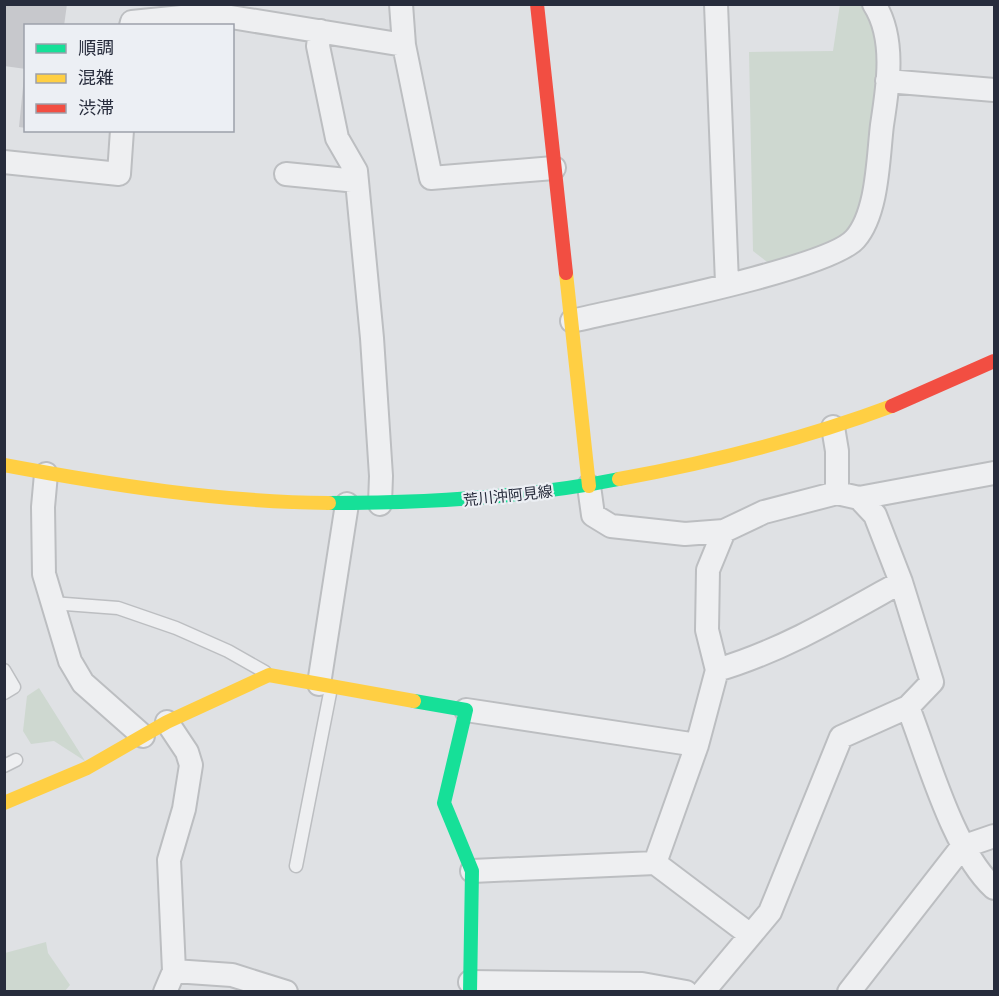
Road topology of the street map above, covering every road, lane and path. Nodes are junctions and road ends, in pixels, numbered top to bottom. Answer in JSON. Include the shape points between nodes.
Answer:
{"nodes":[{"id":1,"x":401,"y":4,"type":"edge"},
{"id":2,"x":537,"y":4,"type":"edge"},
{"id":3,"x":716,"y":4,"type":"edge"},
{"id":4,"x":874,"y":4,"type":"edge"},
{"id":5,"x":192,"y":10,"type":"edge"},
{"id":6,"x":132,"y":24,"type":"edge"},
{"id":7,"x":320,"y":31,"type":"junction"},
{"id":8,"x":404,"y":45,"type":"junction"},
{"id":9,"x":887,"y":81,"type":"junction"},
{"id":10,"x":994,"y":90,"type":"edge"},
{"id":11,"x":122,"y":132,"type":"edge"},
{"id":12,"x":4,"y":162,"type":"edge"},
{"id":13,"x":554,"y":168,"type":"junction"},
{"id":14,"x":286,"y":174,"type":"dead end"},
{"id":15,"x":357,"y":182,"type":"junction"},
{"id":16,"x":727,"y":284,"type":"junction"},
{"id":17,"x":572,"y":321,"type":"junction"},
{"id":18,"x":994,"y":361,"type":"edge"},
{"id":19,"x":833,"y":427,"type":"junction"},
{"id":20,"x":4,"y":465,"type":"edge"},
{"id":21,"x":994,"y":473,"type":"edge"},
{"id":22,"x":46,"y":474,"type":"junction"},
{"id":23,"x":589,"y":486,"type":"junction"},
{"id":24,"x":837,"y":493,"type":"junction"},
{"id":25,"x":859,"y":498,"type":"junction"},
{"id":26,"x":347,"y":504,"type":"junction"},
{"id":27,"x":380,"y":504,"type":"junction"},
{"id":28,"x":724,"y":531,"type":"junction"},
{"id":29,"x":901,"y":582,"type":"junction"},
{"id":30,"x":52,"y":603,"type":"junction"},
{"id":31,"x":4,"y":670,"type":"edge"},
{"id":32,"x":717,"y":670,"type":"junction"},
{"id":33,"x":269,"y":675,"type":"junction"},
{"id":34,"x":326,"y":685,"type":"junction"},
{"id":35,"x":4,"y":693,"type":"edge"},
{"id":36,"x":908,"y":707,"type":"junction"},
{"id":37,"x":466,"y":710,"type":"junction"},
{"id":38,"x":167,"y":722,"type":"junction"},
{"id":39,"x":143,"y":736,"type":"junction"},
{"id":40,"x":697,"y":745,"type":"junction"},
{"id":41,"x":16,"y":760,"type":"dead end"},
{"id":42,"x":4,"y":766,"type":"edge"},
{"id":43,"x":4,"y":803,"type":"edge"},
{"id":44,"x":994,"y":836,"type":"edge"},
{"id":45,"x":962,"y":847,"type":"junction"},
{"id":46,"x":655,"y":863,"type":"junction"},
{"id":47,"x":296,"y":866,"type":"dead end"},
{"id":48,"x":472,"y":871,"type":"junction"},
{"id":49,"x":994,"y":888,"type":"edge"},
{"id":50,"x":749,"y":934,"type":"junction"},
{"id":51,"x":174,"y":971,"type":"junction"},
{"id":52,"x":470,"y":987,"type":"edge"},
{"id":53,"x":165,"y":992,"type":"edge"},
{"id":54,"x":286,"y":992,"type":"edge"},
{"id":55,"x":686,"y":992,"type":"edge"},
{"id":56,"x":703,"y":992,"type":"edge"},
{"id":57,"x":849,"y":992,"type":"edge"}],
"edges":[{"from":1,"to":8,"type":"street"},
{"from":2,"to":13,"type":"street"},
{"from":3,"to":16,"type":"street"},
{"from":4,"to":9,"type":"street","via":[[889,51]]},
{"from":5,"to":6,"type":"street"},
{"from":5,"to":7,"type":"street"},
{"from":7,"to":8,"type":"street"},
{"from":7,"to":15,"type":"street","via":[[318,46],[337,138],[356,171]]},
{"from":8,"to":13,"type":"street","via":[[431,178]]},
{"from":9,"to":10,"type":"street"},
{"from":9,"to":16,"type":"street","via":[[870,212],[855,240],[809,264]]},
{"from":11,"to":12,"type":"street","via":[[119,174]]},
{"from":13,"to":17,"type":"street"},
{"from":14,"to":15,"type":"street"},
{"from":15,"to":27,"type":"street","via":[[372,338]]},
{"from":16,"to":17,"type":"street"},
{"from":17,"to":23,"type":"street"},
{"from":18,"to":19,"type":"street","name":"荒川沖阿見線","via":[[912,399]]},
{"from":19,"to":23,"type":"street","name":"荒川沖阿見線","via":[[697,465]]},
{"from":19,"to":24,"type":"street"},
{"from":20,"to":22,"type":"street","name":"荒川沖阿見線"},
{"from":21,"to":25,"type":"street"},
{"from":22,"to":26,"type":"street","name":"荒川沖阿見線","via":[[142,490]]},
{"from":22,"to":30,"type":"street","via":[[44,574]]},
{"from":23,"to":27,"type":"street","name":"荒川沖阿見線","via":[[526,496]]},
{"from":23,"to":28,"type":"street","via":[[593,515],[611,526],[685,534]]},
{"from":24,"to":25,"type":"street"},
{"from":24,"to":28,"type":"street","via":[[764,512]]},
{"from":25,"to":29,"type":"street","via":[[875,515]]},
{"from":26,"to":27,"type":"street","name":"荒川沖阿見線"},
{"from":26,"to":34,"type":"street"},
{"from":28,"to":32,"type":"street","via":[[708,570],[707,630]]},
{"from":29,"to":32,"type":"street","via":[[811,632]]},
{"from":29,"to":36,"type":"street","via":[[932,682]]},
{"from":30,"to":33,"type":"lane","via":[[118,608],[228,651]]},
{"from":30,"to":39,"type":"street","via":[[70,661],[83,682]]},
{"from":31,"to":35,"type":"lane","via":[[14,687]]},
{"from":32,"to":40,"type":"street"},
{"from":33,"to":34,"type":"street"},
{"from":33,"to":38,"type":"street"},
{"from":34,"to":37,"type":"street"},
{"from":34,"to":47,"type":"lane"},
{"from":36,"to":45,"type":"street"},
{"from":36,"to":50,"type":"street","via":[[841,737],[770,912]]},
{"from":37,"to":40,"type":"street"},
{"from":37,"to":48,"type":"street","via":[[444,803]]},
{"from":38,"to":39,"type":"street"},
{"from":38,"to":51,"type":"street","via":[[188,752],[190,765],[184,808],[169,860]]},
{"from":39,"to":43,"type":"street","via":[[87,768]]},
{"from":40,"to":46,"type":"street"},
{"from":41,"to":42,"type":"lane"},
{"from":44,"to":45,"type":"street"},
{"from":45,"to":49,"type":"street"},
{"from":45,"to":57,"type":"street"},
{"from":46,"to":48,"type":"street"},
{"from":46,"to":50,"type":"street"},
{"from":48,"to":52,"type":"street"},
{"from":50,"to":56,"type":"street"},
{"from":51,"to":53,"type":"street"},
{"from":51,"to":54,"type":"street","via":[[232,975]]},
{"from":52,"to":55,"type":"street","via":[[642,984]]}]}
